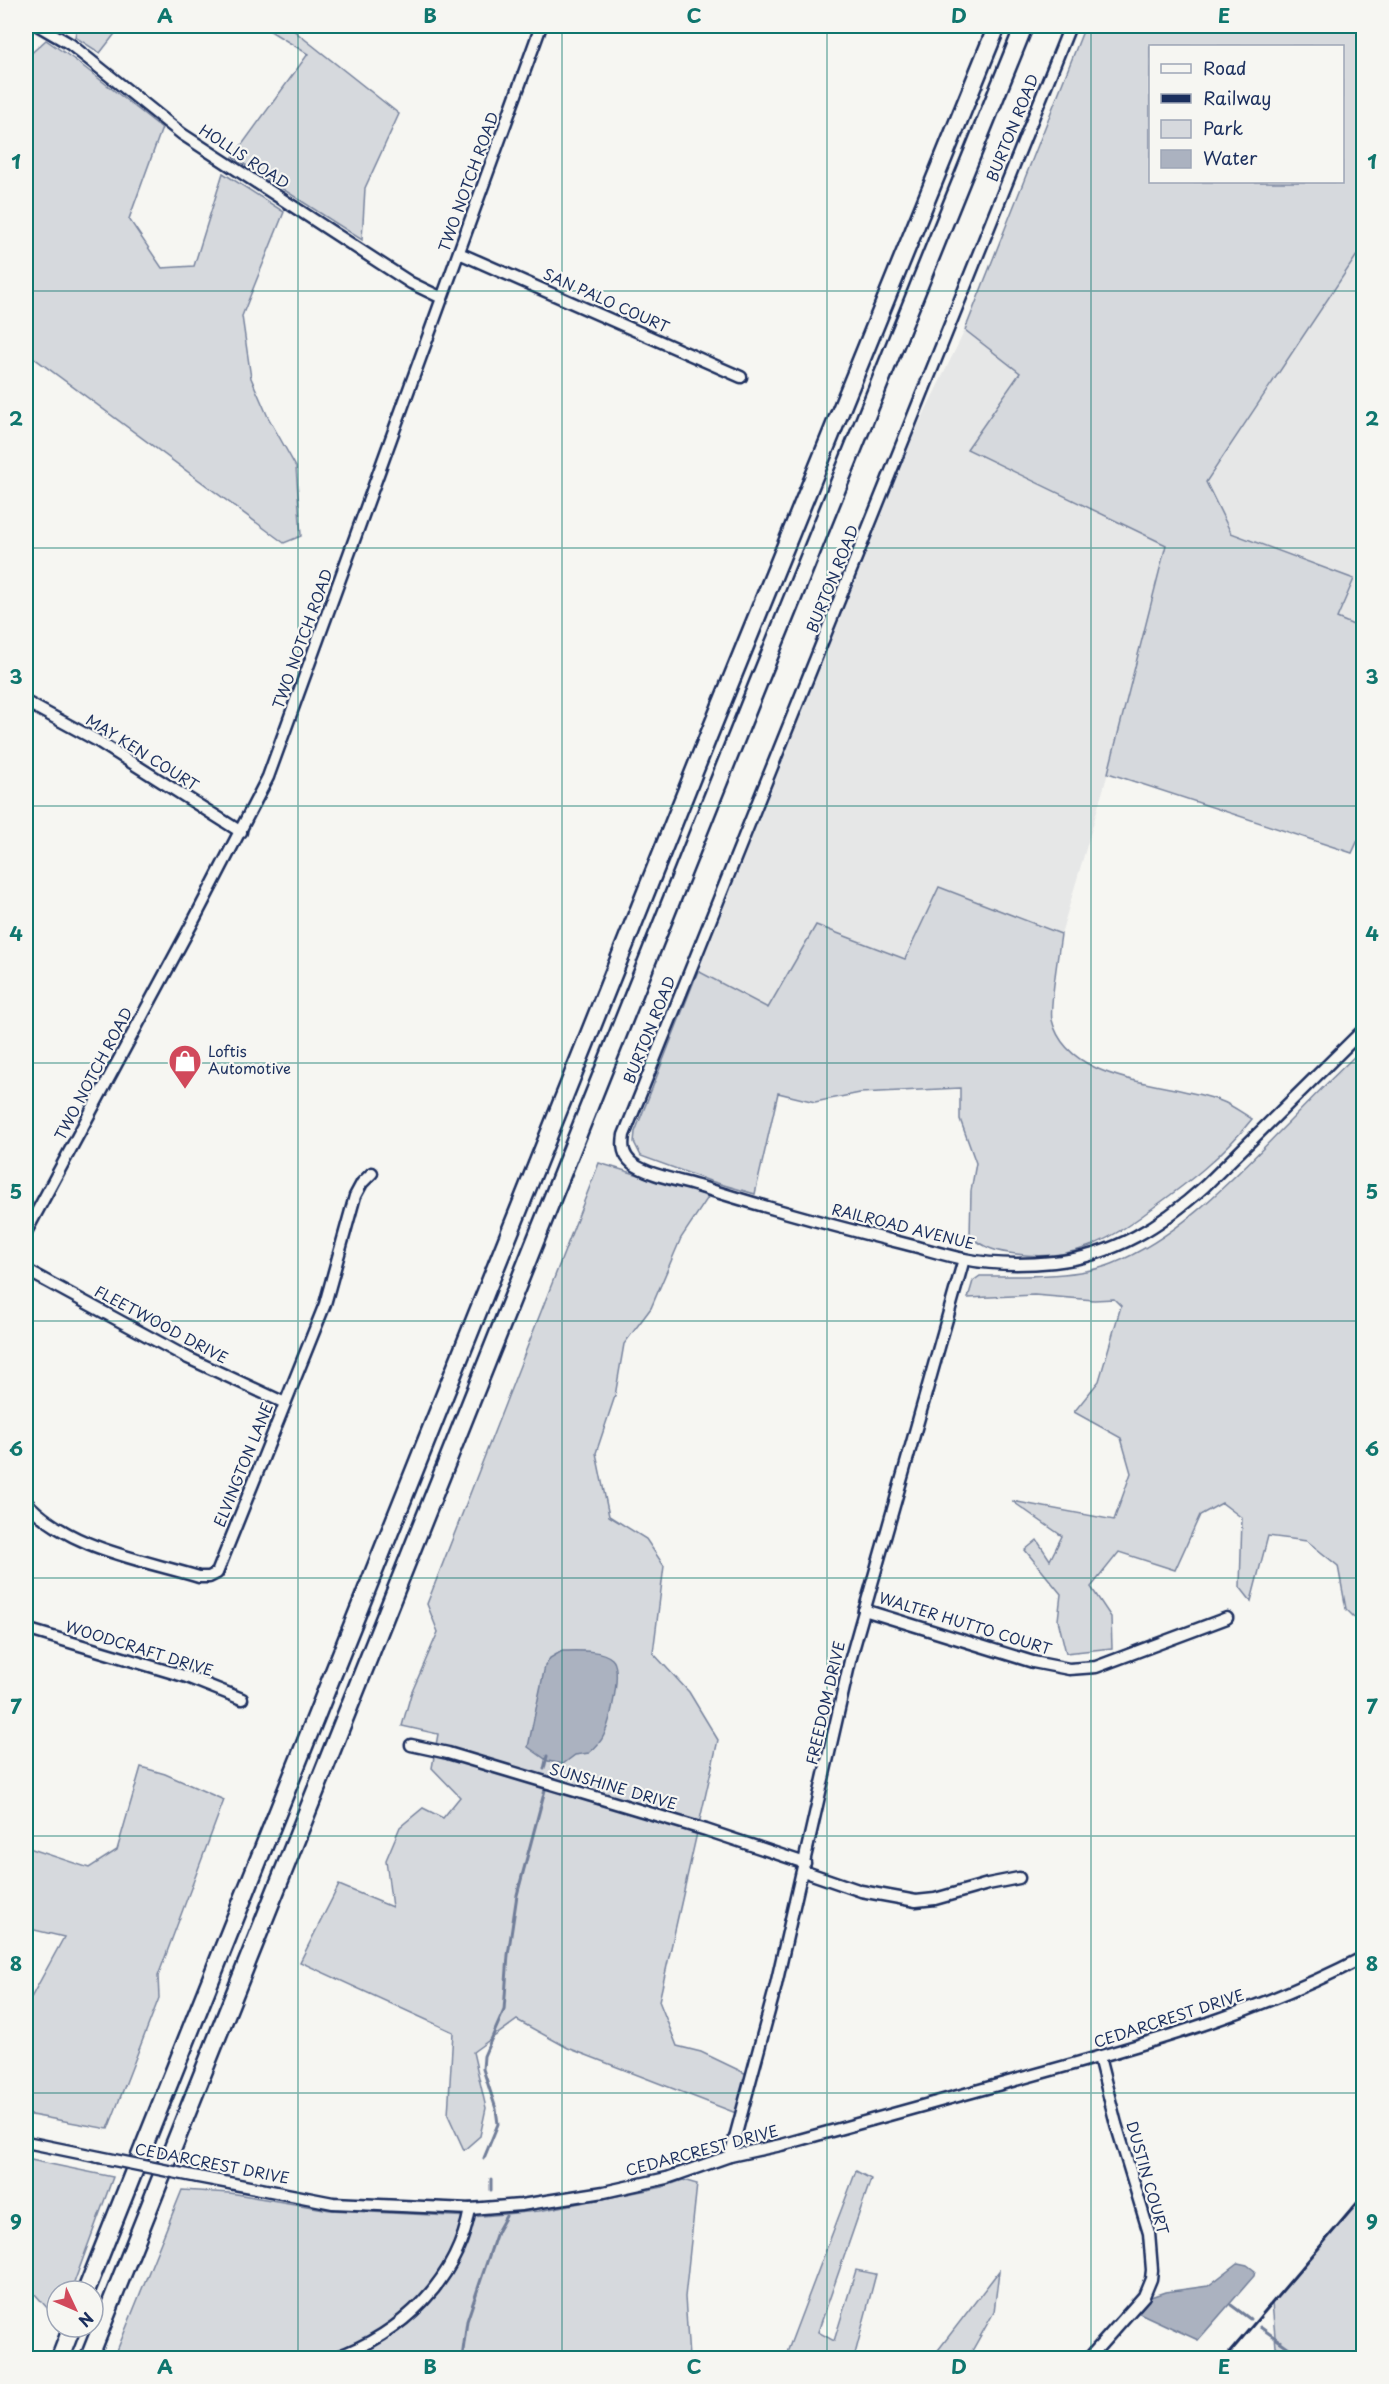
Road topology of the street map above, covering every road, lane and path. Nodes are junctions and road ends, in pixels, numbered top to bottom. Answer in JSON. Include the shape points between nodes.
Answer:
{"nodes":[{"id":1,"x":39,"y":26,"type":"edge"},
{"id":2,"x":541,"y":26,"type":"edge"},
{"id":3,"x":996,"y":26,"type":"edge"},
{"id":4,"x":1024,"y":26,"type":"edge"},
{"id":5,"x":1070,"y":26,"type":"edge"},
{"id":6,"x":459,"y":253,"type":"junction"},
{"id":7,"x":442,"y":298,"type":"junction"},
{"id":8,"x":741,"y":377,"type":"dead end"},
{"id":9,"x":26,"y":702,"type":"edge"},
{"id":10,"x":241,"y":832,"type":"junction"},
{"id":11,"x":1364,"y":1029,"type":"edge"},
{"id":12,"x":622,"y":1144,"type":"joint"},
{"id":13,"x":372,"y":1173,"type":"dead end"},
{"id":14,"x":26,"y":1232,"type":"edge"},
{"id":15,"x":964,"y":1259,"type":"junction"},
{"id":16,"x":26,"y":1270,"type":"edge"},
{"id":17,"x":285,"y":1403,"type":"junction"},
{"id":18,"x":26,"y":1502,"type":"edge"},
{"id":19,"x":864,"y":1610,"type":"junction"},
{"id":20,"x":1227,"y":1618,"type":"dead end"},
{"id":21,"x":26,"y":1629,"type":"edge"},
{"id":22,"x":242,"y":1699,"type":"dead end"},
{"id":23,"x":411,"y":1745,"type":"dead end"},
{"id":24,"x":804,"y":1867,"type":"junction"},
{"id":25,"x":1019,"y":1878,"type":"dead end"},
{"id":26,"x":1364,"y":1957,"type":"edge"},
{"id":27,"x":1099,"y":2057,"type":"junction"},
{"id":28,"x":26,"y":2142,"type":"edge"},
{"id":29,"x":730,"y":2156,"type":"junction"},
{"id":30,"x":470,"y":2209,"type":"junction"},
{"id":31,"x":92,"y":2279,"type":"edge"},
{"id":32,"x":67,"y":2339,"type":"edge"},
{"id":33,"x":60,"y":2358,"type":"edge"},
{"id":34,"x":89,"y":2358,"type":"edge"},
{"id":35,"x":334,"y":2358,"type":"edge"},
{"id":36,"x":1089,"y":2358,"type":"edge"}],
"edges":[{"from":1,"to":7,"type":"street","name":"HOLLIS ROAD","via":[[70,44],[182,134],[411,283]]},
{"from":2,"to":6,"type":"street","name":"TWO NOTCH ROAD"},
{"from":3,"to":31,"type":"highway"},
{"from":4,"to":34,"type":"highway"},
{"from":5,"to":12,"type":"street","name":"BURTON ROAD"},
{"from":6,"to":7,"type":"street","name":"TWO NOTCH ROAD"},
{"from":6,"to":8,"type":"street","name":"SAN PALO COURT"},
{"from":7,"to":10,"type":"street","name":"TWO NOTCH ROAD","via":[[292,714]]},
{"from":9,"to":10,"type":"street","name":"MAY KEN COURT","via":[[114,751]]},
{"from":10,"to":14,"type":"street","name":"TWO NOTCH ROAD"},
{"from":11,"to":15,"type":"street","name":"RAILROAD AVENUE","via":[[1197,1194],[1144,1233],[1109,1250],[1064,1261],[1011,1264]]},
{"from":12,"to":15,"type":"street","name":"RAILROAD AVENUE","via":[[626,1157],[644,1170],[786,1214]]},
{"from":13,"to":17,"type":"street","name":"ELVINGTON LANE","via":[[355,1196],[325,1304]]},
{"from":15,"to":19,"type":"street","name":"FREEDOM DRIVE"},
{"from":16,"to":17,"type":"street","name":"FLEETWOOD DRIVE","via":[[188,1358]]},
{"from":17,"to":18,"type":"street","name":"ELVINGTON LANE","via":[[221,1566],[208,1577],[69,1536],[45,1521]]},
{"from":19,"to":20,"type":"street","name":"WALTER HUTTO COURT","via":[[1033,1662],[1069,1669],[1096,1667]]},
{"from":19,"to":24,"type":"street","name":"FREEDOM DRIVE"},
{"from":21,"to":22,"type":"street","name":"WOODCRAFT DRIVE","via":[[187,1677]]},
{"from":23,"to":24,"type":"street","name":"SUNSHINE DRIVE","via":[[706,1830]]},
{"from":24,"to":25,"type":"street","name":"SUNSHINE DRIVE","via":[[861,1891],[916,1900]]},
{"from":24,"to":29,"type":"street","name":"FREEDOM DRIVE"},
{"from":26,"to":27,"type":"street","name":"CEDARCREST DRIVE","via":[[1295,1991],[1222,2020]]},
{"from":27,"to":29,"type":"street","name":"CEDARCREST DRIVE"},
{"from":27,"to":36,"type":"street","name":"DUSTIN COURT","via":[[1149,2233],[1152,2270],[1143,2296]]},
{"from":28,"to":30,"type":"street","name":"CEDARCREST DRIVE","bridge":true,"via":[[333,2203]]},
{"from":29,"to":30,"type":"street","name":"CEDARCREST DRIVE","via":[[667,2178],[604,2192]]},
{"from":30,"to":35,"type":"street","via":[[460,2248],[423,2301],[389,2332]]},
{"from":32,"to":33,"type":"highway"}]}
